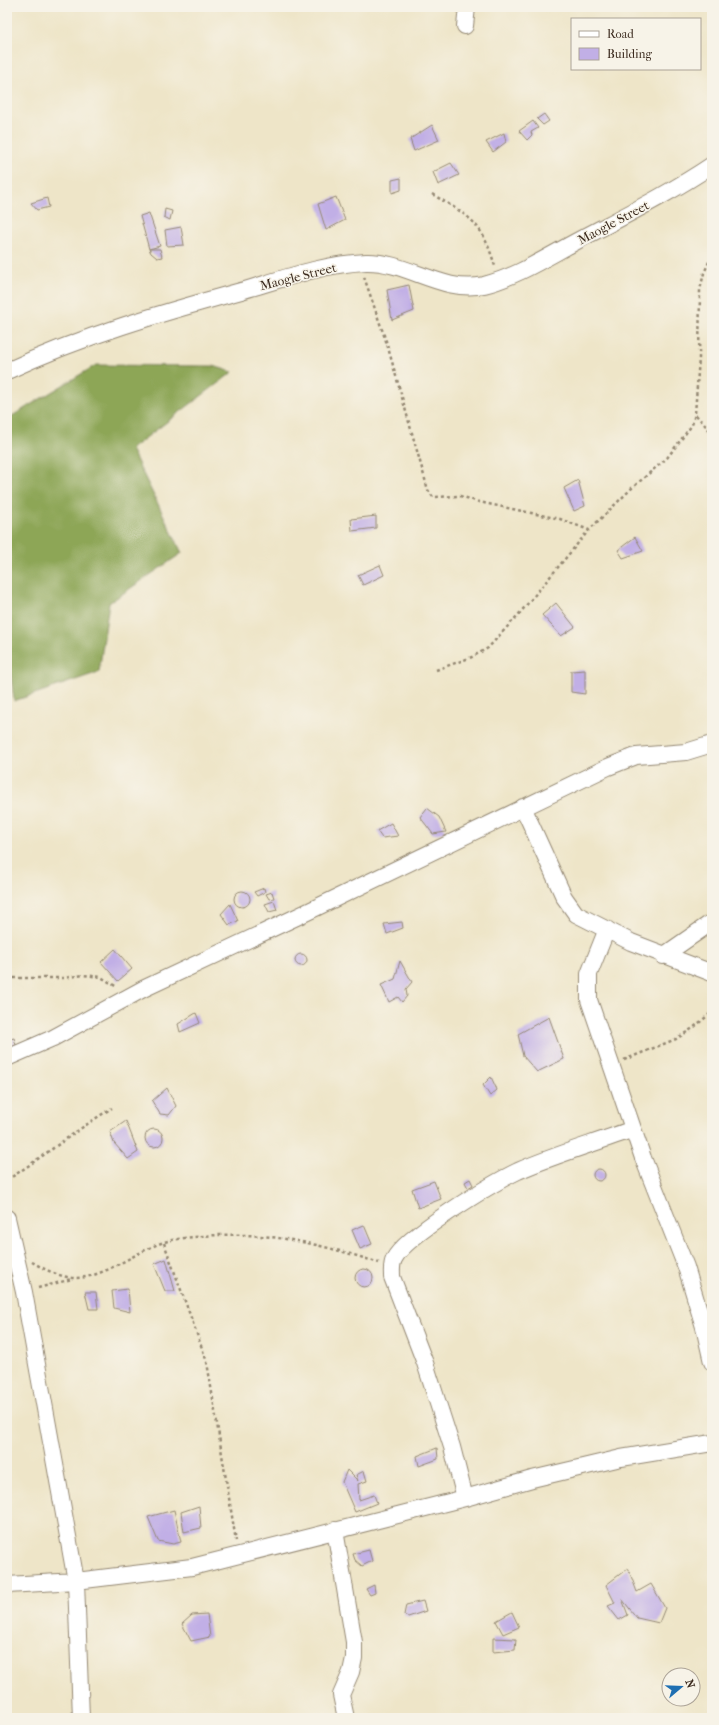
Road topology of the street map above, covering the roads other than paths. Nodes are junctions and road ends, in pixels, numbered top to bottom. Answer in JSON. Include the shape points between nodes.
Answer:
{"nodes":[{"id":1,"x":467,"y":7,"type":"edge"},
{"id":2,"x":465,"y":26,"type":"dead end"},
{"id":3,"x":712,"y":164,"type":"edge"},
{"id":4,"x":7,"y":371,"type":"edge"},
{"id":5,"x":712,"y":744,"type":"edge"},
{"id":6,"x":523,"y":806,"type":"junction"},
{"id":7,"x":712,"y":922,"type":"edge"},
{"id":8,"x":607,"y":929,"type":"junction"},
{"id":9,"x":663,"y":956,"type":"junction"},
{"id":10,"x":712,"y":973,"type":"edge"},
{"id":11,"x":7,"y":1058,"type":"edge"},
{"id":12,"x":633,"y":1129,"type":"junction"},
{"id":13,"x":8,"y":1227,"type":"edge"},
{"id":14,"x":712,"y":1362,"type":"edge"},
{"id":15,"x":712,"y":1443,"type":"edge"},
{"id":16,"x":465,"y":1498,"type":"junction"},
{"id":17,"x":335,"y":1530,"type":"junction"},
{"id":18,"x":76,"y":1581,"type":"junction"},
{"id":19,"x":7,"y":1585,"type":"edge"},
{"id":20,"x":81,"y":1718,"type":"edge"},
{"id":21,"x":346,"y":1718,"type":"edge"}],
"edges":[{"from":1,"to":2,"type":"street"},
{"from":3,"to":4,"type":"street","name":"Maogle Street","via":[[681,185],[536,263],[482,285],[464,287],[439,282],[394,264],[359,263],[318,269],[103,332]]},
{"from":5,"to":6,"type":"street","via":[[686,752],[636,756],[608,766]]},
{"from":6,"to":8,"type":"street","via":[[564,897],[576,914]]},
{"from":6,"to":11,"type":"street","via":[[129,997],[53,1038]]},
{"from":7,"to":9,"type":"street"},
{"from":8,"to":9,"type":"street"},
{"from":8,"to":12,"type":"street","via":[[589,974],[589,1000]]},
{"from":9,"to":10,"type":"street"},
{"from":12,"to":14,"type":"street","via":[[686,1267]]},
{"from":12,"to":16,"type":"street","via":[[518,1171],[476,1194],[410,1240],[395,1258],[391,1267],[392,1277],[425,1363],[452,1447]]},
{"from":13,"to":18,"type":"street","via":[[24,1292]]},
{"from":15,"to":16,"type":"street","via":[[621,1458]]},
{"from":16,"to":17,"type":"street"},
{"from":17,"to":18,"type":"street","via":[[192,1567]]},
{"from":17,"to":21,"type":"street","via":[[354,1642],[351,1672],[341,1695]]},
{"from":18,"to":19,"type":"street"},
{"from":18,"to":20,"type":"street"}]}
